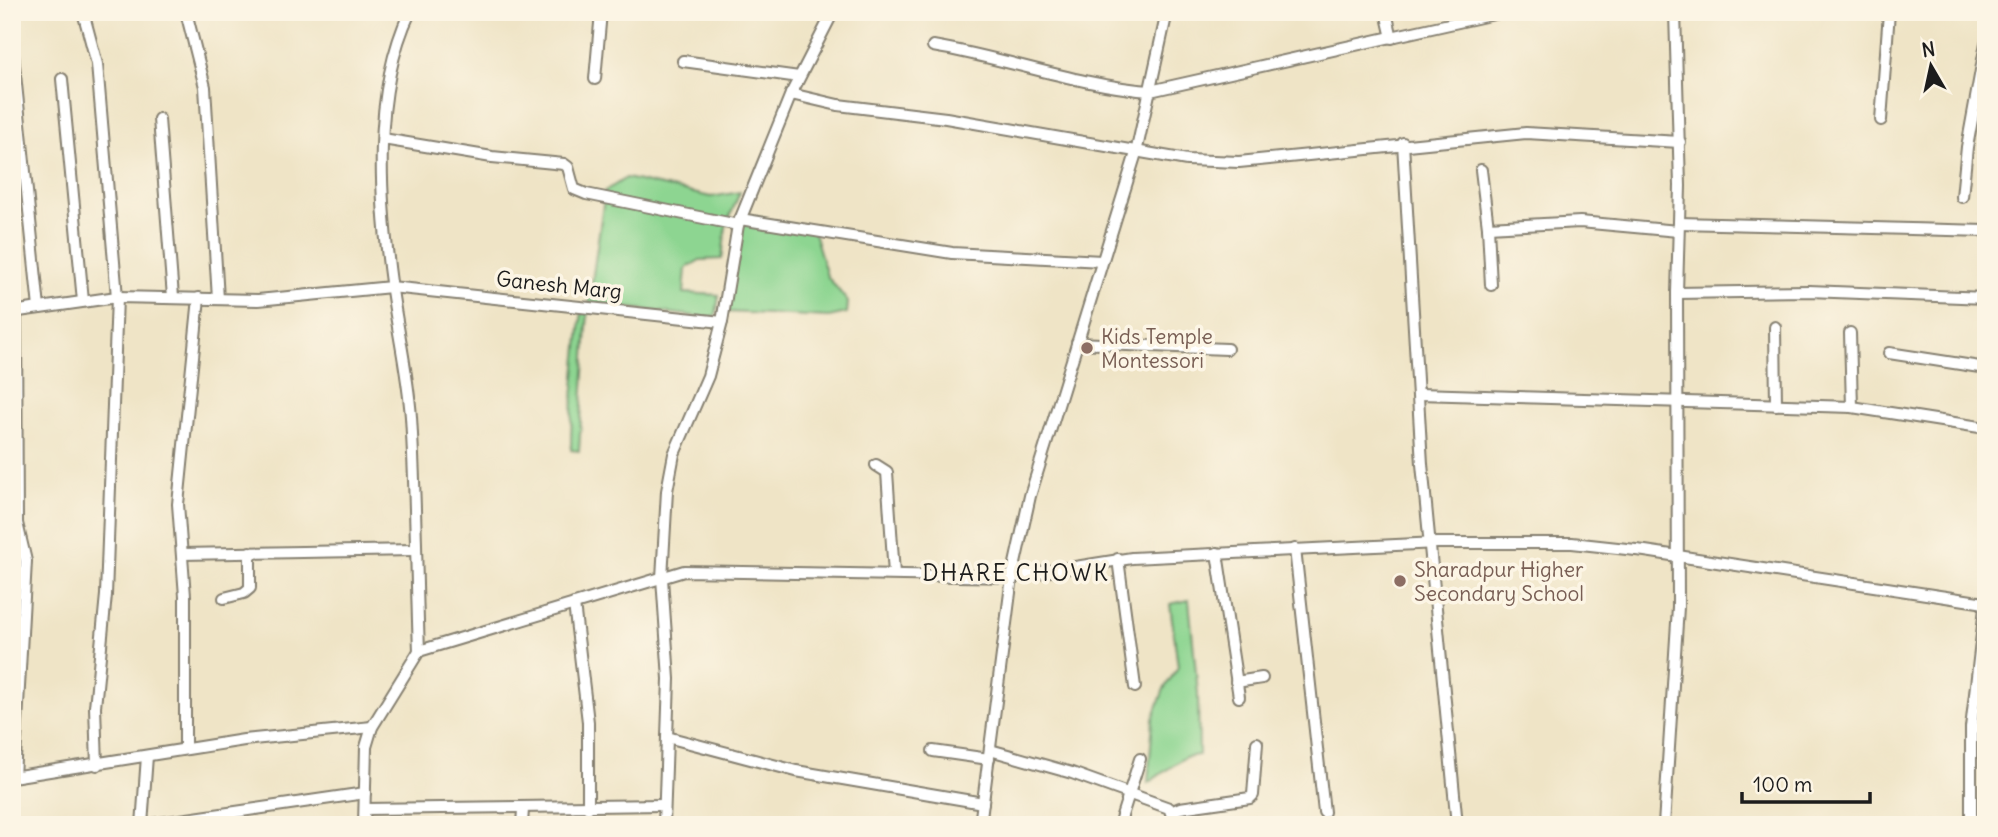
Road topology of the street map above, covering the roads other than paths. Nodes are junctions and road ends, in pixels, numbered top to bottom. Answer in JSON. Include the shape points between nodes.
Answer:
{"nodes":[{"id":1,"x":83,"y":12,"type":"edge"},
{"id":2,"x":186,"y":12,"type":"edge"},
{"id":3,"x":410,"y":12,"type":"edge"},
{"id":4,"x":601,"y":12,"type":"edge"},
{"id":5,"x":833,"y":12,"type":"edge"},
{"id":6,"x":1167,"y":12,"type":"edge"},
{"id":7,"x":1385,"y":12,"type":"edge"},
{"id":8,"x":1503,"y":12,"type":"edge"},
{"id":9,"x":1675,"y":12,"type":"edge"},
{"id":10,"x":1889,"y":12,"type":"edge"},
{"id":11,"x":1392,"y":38,"type":"junction"},
{"id":12,"x":1986,"y":43,"type":"edge"},
{"id":13,"x":12,"y":45,"type":"edge"},
{"id":14,"x":933,"y":46,"type":"dead end"},
{"id":15,"x":683,"y":61,"type":"dead end"},
{"id":16,"x":799,"y":77,"type":"junction"},
{"id":17,"x":62,"y":79,"type":"dead end"},
{"id":18,"x":595,"y":79,"type":"dead end"},
{"id":19,"x":1150,"y":91,"type":"junction"},
{"id":20,"x":791,"y":94,"type":"junction"},
{"id":21,"x":159,"y":119,"type":"dead end"},
{"id":22,"x":1881,"y":120,"type":"dead end"},
{"id":23,"x":383,"y":139,"type":"junction"},
{"id":24,"x":1680,"y":142,"type":"junction"},
{"id":25,"x":1403,"y":143,"type":"junction"},
{"id":26,"x":1136,"y":153,"type":"junction"},
{"id":27,"x":1481,"y":170,"type":"dead end"},
{"id":28,"x":1962,"y":197,"type":"dead end"},
{"id":29,"x":739,"y":222,"type":"junction"},
{"id":30,"x":1488,"y":227,"type":"junction"},
{"id":31,"x":1679,"y":227,"type":"junction"},
{"id":32,"x":1986,"y":231,"type":"edge"},
{"id":33,"x":1102,"y":261,"type":"junction"},
{"id":34,"x":1491,"y":285,"type":"dead end"},
{"id":35,"x":391,"y":287,"type":"junction"},
{"id":36,"x":1677,"y":293,"type":"junction"},
{"id":37,"x":117,"y":297,"type":"junction"},
{"id":38,"x":173,"y":297,"type":"junction"},
{"id":39,"x":199,"y":298,"type":"junction"},
{"id":40,"x":1986,"y":298,"type":"edge"},
{"id":41,"x":218,"y":299,"type":"junction"},
{"id":42,"x":83,"y":301,"type":"junction"},
{"id":43,"x":39,"y":308,"type":"junction"},
{"id":44,"x":14,"y":312,"type":"edge"},
{"id":45,"x":722,"y":322,"type":"junction"},
{"id":46,"x":1775,"y":327,"type":"dead end"},
{"id":47,"x":1850,"y":333,"type":"dead end"},
{"id":48,"x":1077,"y":342,"type":"junction"},
{"id":49,"x":1227,"y":349,"type":"dead end"},
{"id":50,"x":1889,"y":353,"type":"dead end"},
{"id":51,"x":1986,"y":368,"type":"edge"},
{"id":52,"x":1419,"y":394,"type":"junction"},
{"id":53,"x":1677,"y":403,"type":"junction"},
{"id":54,"x":1776,"y":405,"type":"junction"},
{"id":55,"x":1852,"y":407,"type":"junction"},
{"id":56,"x":1986,"y":428,"type":"edge"},
{"id":57,"x":876,"y":465,"type":"dead end"},
{"id":58,"x":1430,"y":543,"type":"junction"},
{"id":59,"x":415,"y":550,"type":"junction"},
{"id":60,"x":1296,"y":550,"type":"junction"},
{"id":61,"x":250,"y":552,"type":"junction"},
{"id":62,"x":1217,"y":553,"type":"junction"},
{"id":63,"x":183,"y":554,"type":"junction"},
{"id":64,"x":1678,"y":557,"type":"junction"},
{"id":65,"x":1118,"y":559,"type":"junction"},
{"id":66,"x":894,"y":575,"type":"junction"},
{"id":67,"x":1012,"y":577,"type":"junction"},
{"id":68,"x":662,"y":578,"type":"junction"},
{"id":69,"x":224,"y":598,"type":"dead end"},
{"id":70,"x":1985,"y":601,"type":"edge"},
{"id":71,"x":574,"y":604,"type":"junction"},
{"id":72,"x":419,"y":651,"type":"junction"},
{"id":73,"x":1262,"y":678,"type":"dead end"},
{"id":74,"x":1236,"y":682,"type":"junction"},
{"id":75,"x":1135,"y":687,"type":"dead end"},
{"id":76,"x":1239,"y":697,"type":"dead end"},
{"id":77,"x":372,"y":727,"type":"junction"},
{"id":78,"x":1971,"y":728,"type":"junction"},
{"id":79,"x":1986,"y":729,"type":"edge"},
{"id":80,"x":667,"y":737,"type":"junction"},
{"id":81,"x":1257,"y":743,"type":"dead end"},
{"id":82,"x":185,"y":749,"type":"junction"},
{"id":83,"x":933,"y":751,"type":"dead end"},
{"id":84,"x":989,"y":755,"type":"junction"},
{"id":85,"x":146,"y":756,"type":"junction"},
{"id":86,"x":1140,"y":759,"type":"dead end"},
{"id":87,"x":97,"y":765,"type":"junction"},
{"id":88,"x":13,"y":777,"type":"edge"},
{"id":89,"x":365,"y":793,"type":"junction"},
{"id":90,"x":1127,"y":793,"type":"junction"},
{"id":91,"x":983,"y":803,"type":"junction"},
{"id":92,"x":664,"y":805,"type":"junction"},
{"id":93,"x":588,"y":808,"type":"junction"},
{"id":94,"x":365,"y":809,"type":"junction"},
{"id":95,"x":523,"y":809,"type":"junction"},
{"id":96,"x":1324,"y":811,"type":"dead end"},
{"id":97,"x":1171,"y":812,"type":"junction"},
{"id":98,"x":144,"y":825,"type":"edge"},
{"id":99,"x":365,"y":825,"type":"edge"},
{"id":100,"x":523,"y":825,"type":"edge"},
{"id":101,"x":664,"y":825,"type":"edge"},
{"id":102,"x":980,"y":825,"type":"edge"},
{"id":103,"x":1119,"y":825,"type":"edge"},
{"id":104,"x":1171,"y":825,"type":"edge"},
{"id":105,"x":1457,"y":825,"type":"edge"},
{"id":106,"x":1664,"y":825,"type":"edge"},
{"id":107,"x":1971,"y":825,"type":"edge"}],
"edges":[{"from":1,"to":37,"type":"street","via":[[97,64]]},
{"from":2,"to":41,"type":"street","via":[[205,87]]},
{"from":3,"to":23,"type":"street","via":[[389,80]]},
{"from":4,"to":18,"type":"street"},
{"from":5,"to":16,"type":"street"},
{"from":6,"to":19,"type":"street"},
{"from":7,"to":11,"type":"street"},
{"from":8,"to":11,"type":"street"},
{"from":9,"to":24,"type":"street"},
{"from":10,"to":22,"type":"street"},
{"from":11,"to":19,"type":"street"},
{"from":12,"to":28,"type":"street"},
{"from":13,"to":43,"type":"street"},
{"from":14,"to":19,"type":"street"},
{"from":15,"to":16,"type":"street"},
{"from":16,"to":20,"type":"street"},
{"from":17,"to":42,"type":"street"},
{"from":19,"to":26,"type":"street"},
{"from":20,"to":26,"type":"street"},
{"from":20,"to":29,"type":"street"},
{"from":21,"to":38,"type":"street"},
{"from":23,"to":29,"type":"street","via":[[564,164],[574,189],[586,194]]},
{"from":23,"to":35,"type":"street"},
{"from":24,"to":25,"type":"street","via":[[1546,132]]},
{"from":24,"to":31,"type":"street"},
{"from":25,"to":26,"type":"street","via":[[1239,162]]},
{"from":25,"to":52,"type":"street"},
{"from":26,"to":33,"type":"street"},
{"from":27,"to":30,"type":"street"},
{"from":29,"to":33,"type":"street","via":[[952,253]]},
{"from":29,"to":45,"type":"street"},
{"from":30,"to":31,"type":"street","via":[[1580,222]]},
{"from":30,"to":34,"type":"street"},
{"from":31,"to":32,"type":"street"},
{"from":31,"to":36,"type":"street"},
{"from":33,"to":48,"type":"street"},
{"from":35,"to":41,"type":"street","name":"Ganesh Marg","via":[[258,300]]},
{"from":35,"to":45,"type":"street","name":"Ganesh Marg"},
{"from":35,"to":59,"type":"street","via":[[411,415]]},
{"from":36,"to":40,"type":"street","via":[[1809,291]]},
{"from":36,"to":53,"type":"street"},
{"from":37,"to":38,"type":"street","name":"Ganesh Marg"},
{"from":37,"to":42,"type":"street","name":"Ganesh Marg"},
{"from":37,"to":87,"type":"street","via":[[106,595],[95,707]]},
{"from":38,"to":39,"type":"street","name":"Ganesh Marg"},
{"from":39,"to":41,"type":"street","name":"Ganesh Marg"},
{"from":39,"to":63,"type":"street","via":[[178,505]]},
{"from":42,"to":43,"type":"street","name":"Ganesh Marg"},
{"from":43,"to":44,"type":"street","name":"Ganesh Marg"},
{"from":44,"to":88,"type":"street","via":[[17,523],[26,561]]},
{"from":45,"to":68,"type":"street","via":[[708,376],[674,454]]},
{"from":46,"to":54,"type":"street"},
{"from":47,"to":55,"type":"street"},
{"from":48,"to":49,"type":"street"},
{"from":48,"to":67,"type":"street","via":[[1030,496]]},
{"from":50,"to":51,"type":"street"},
{"from":52,"to":53,"type":"street"},
{"from":52,"to":58,"type":"street"},
{"from":53,"to":54,"type":"street"},
{"from":53,"to":64,"type":"street"},
{"from":54,"to":55,"type":"street"},
{"from":55,"to":56,"type":"street"},
{"from":57,"to":66,"type":"street","via":[[887,472]]},
{"from":58,"to":60,"type":"street"},
{"from":58,"to":64,"type":"street","via":[[1572,544]]},
{"from":58,"to":105,"type":"street"},
{"from":59,"to":61,"type":"street"},
{"from":59,"to":72,"type":"street"},
{"from":60,"to":62,"type":"street"},
{"from":60,"to":96,"type":"street"},
{"from":61,"to":63,"type":"street"},
{"from":61,"to":69,"type":"street","via":[[250,588]]},
{"from":62,"to":65,"type":"street"},
{"from":62,"to":74,"type":"street"},
{"from":63,"to":82,"type":"street"},
{"from":64,"to":70,"type":"street"},
{"from":64,"to":106,"type":"street"},
{"from":65,"to":67,"type":"street"},
{"from":65,"to":75,"type":"street"},
{"from":66,"to":67,"type":"street"},
{"from":66,"to":68,"type":"street","via":[[684,571]]},
{"from":67,"to":84,"type":"street"},
{"from":68,"to":71,"type":"street"},
{"from":68,"to":80,"type":"street","via":[[669,679]]},
{"from":70,"to":78,"type":"street"},
{"from":71,"to":72,"type":"street"},
{"from":71,"to":93,"type":"street","via":[[588,722]]},
{"from":72,"to":77,"type":"street"},
{"from":73,"to":74,"type":"street"},
{"from":74,"to":76,"type":"street"},
{"from":77,"to":82,"type":"street"},
{"from":77,"to":89,"type":"street","via":[[366,747]]},
{"from":78,"to":79,"type":"street"},
{"from":78,"to":107,"type":"street"},
{"from":80,"to":91,"type":"street","via":[[796,771]]},
{"from":80,"to":92,"type":"street"},
{"from":81,"to":97,"type":"street","via":[[1250,799]]},
{"from":82,"to":85,"type":"street"},
{"from":83,"to":84,"type":"street"},
{"from":84,"to":90,"type":"street","via":[[1072,773]]},
{"from":84,"to":91,"type":"street"},
{"from":85,"to":87,"type":"street"},
{"from":85,"to":98,"type":"street"},
{"from":86,"to":90,"type":"street"},
{"from":87,"to":88,"type":"street"},
{"from":89,"to":94,"type":"street"},
{"from":89,"to":98,"type":"street"},
{"from":90,"to":97,"type":"street"},
{"from":90,"to":103,"type":"street"},
{"from":91,"to":102,"type":"street"},
{"from":92,"to":93,"type":"street"},
{"from":92,"to":101,"type":"street"},
{"from":93,"to":95,"type":"street"},
{"from":94,"to":95,"type":"street"},
{"from":94,"to":99,"type":"street"},
{"from":95,"to":100,"type":"street"},
{"from":97,"to":104,"type":"street"}]}
